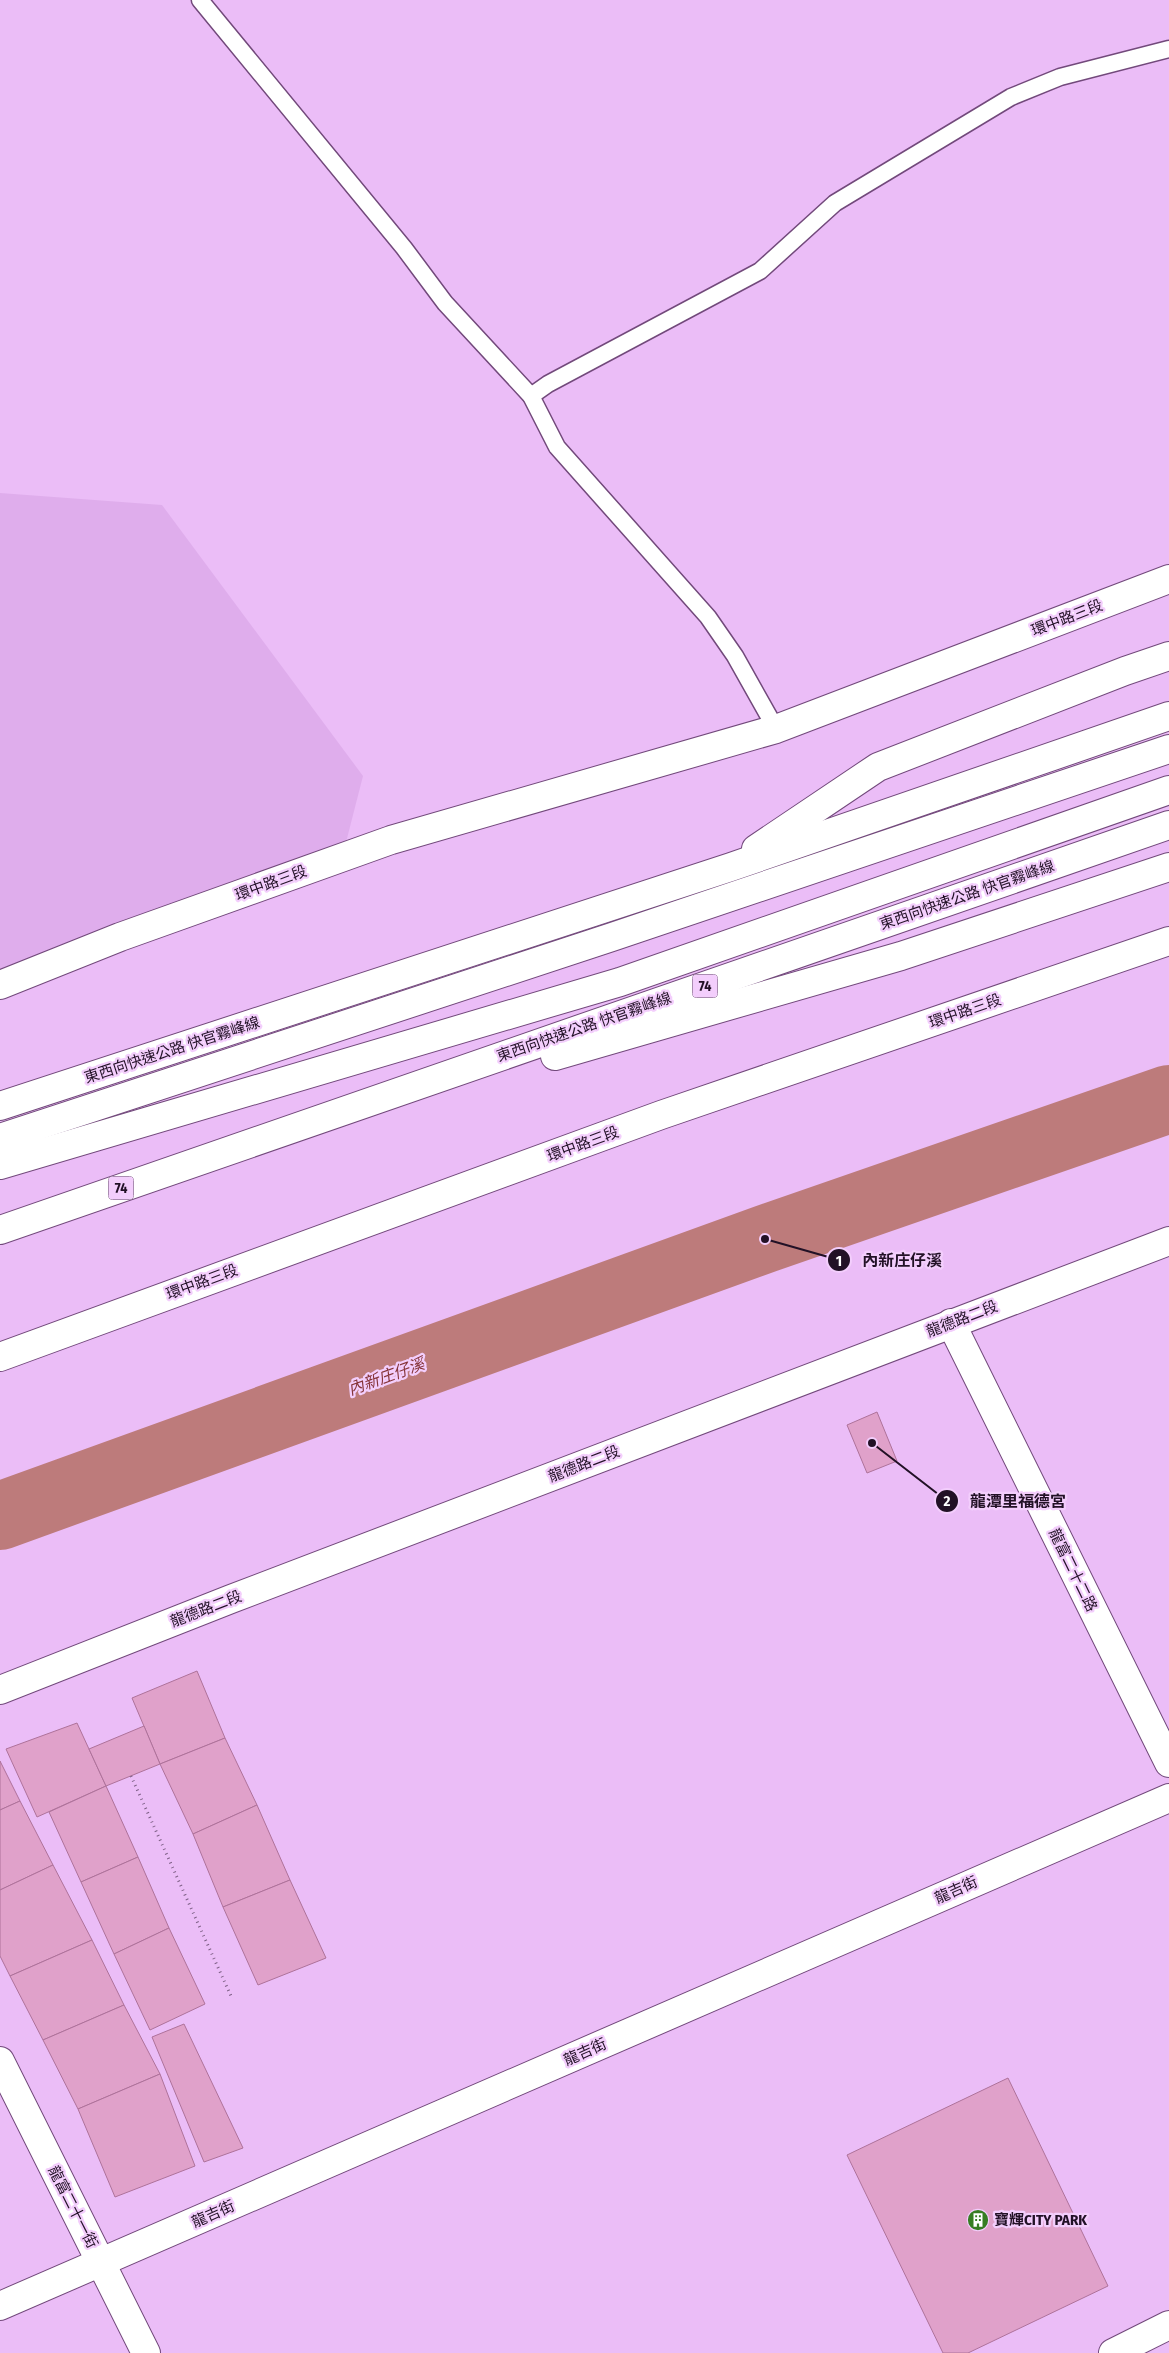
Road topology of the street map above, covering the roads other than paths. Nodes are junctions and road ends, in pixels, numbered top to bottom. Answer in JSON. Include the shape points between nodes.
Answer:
{"nodes":[{"id":1,"x":200,"y":0,"type":"edge"},
{"id":2,"x":1169,"y":50,"type":"edge"},
{"id":3,"x":531,"y":396,"type":"junction"},
{"id":4,"x":1169,"y":579,"type":"edge"},
{"id":5,"x":1169,"y":656,"type":"edge"},
{"id":6,"x":1169,"y":716,"type":"edge"},
{"id":7,"x":776,"y":730,"type":"junction"},
{"id":8,"x":1169,"y":749,"type":"edge"},
{"id":9,"x":1169,"y":790,"type":"edge"},
{"id":10,"x":1169,"y":825,"type":"edge"},
{"id":11,"x":1169,"y":866,"type":"edge"},
{"id":12,"x":731,"y":867,"type":"junction"},
{"id":13,"x":1169,"y":941,"type":"edge"},
{"id":14,"x":0,"y":985,"type":"edge"},
{"id":15,"x":0,"y":1106,"type":"edge"},
{"id":16,"x":0,"y":1138,"type":"edge"},
{"id":17,"x":241,"y":1146,"type":"junction"},
{"id":18,"x":0,"y":1165,"type":"edge"},
{"id":19,"x":0,"y":1230,"type":"edge"},
{"id":20,"x":1169,"y":1241,"type":"edge"},
{"id":21,"x":951,"y":1323,"type":"junction"},
{"id":22,"x":0,"y":1357,"type":"edge"},
{"id":23,"x":0,"y":1690,"type":"edge"},
{"id":24,"x":1169,"y":1763,"type":"edge"},
{"id":25,"x":1169,"y":1798,"type":"edge"},
{"id":26,"x":0,"y":2061,"type":"edge"},
{"id":27,"x":101,"y":2262,"type":"junction"},
{"id":28,"x":0,"y":2306,"type":"edge"},
{"id":29,"x":1169,"y":2325,"type":"edge"},
{"id":30,"x":146,"y":2353,"type":"edge"},
{"id":31,"x":1113,"y":2353,"type":"edge"}],
"edges":[{"from":1,"to":3,"type":"lane","via":[[404,248],[445,303]]},
{"from":2,"to":3,"type":"lane","via":[[1060,77],[1011,96],[835,203],[760,271]]},
{"from":3,"to":7,"type":"lane","via":[[557,447],[708,617],[735,656]]},
{"from":4,"to":7,"type":"main road","name":"環中路三段"},
{"from":5,"to":12,"type":"main road","via":[[878,767]]},
{"from":6,"to":12,"type":"main road","name":"東西向快速公路 快官霧峰線"},
{"from":7,"to":14,"type":"main road","name":"環中路三段","via":[[391,840],[120,937]]},
{"from":8,"to":16,"type":"main road","via":[[622,934]]},
{"from":9,"to":18,"type":"main road","via":[[620,982]]},
{"from":10,"to":17,"type":"main road","name":"東西向快速公路 快官霧峰線","number":"74"},
{"from":11,"to":17,"type":"main road","via":[[901,956]]},
{"from":12,"to":15,"type":"main road","name":"東西向快速公路 快官霧峰線"},
{"from":13,"to":22,"type":"main road","name":"環中路三段","via":[[661,1115]]},
{"from":17,"to":19,"type":"main road","name":"東西向快速公路 快官霧峰線","number":"74"},
{"from":20,"to":21,"type":"main road","name":"龍德路二段"},
{"from":21,"to":23,"type":"main road","name":"龍德路二段"},
{"from":21,"to":24,"type":"main road","name":"龍富二十二路"},
{"from":25,"to":27,"type":"main road","name":"龍吉街"},
{"from":26,"to":27,"type":"main road","name":"龍富二十一街"},
{"from":27,"to":28,"type":"main road","name":"龍吉街"},
{"from":27,"to":30,"type":"main road","name":"龍富二十一街"},
{"from":29,"to":31,"type":"main road"}]}
